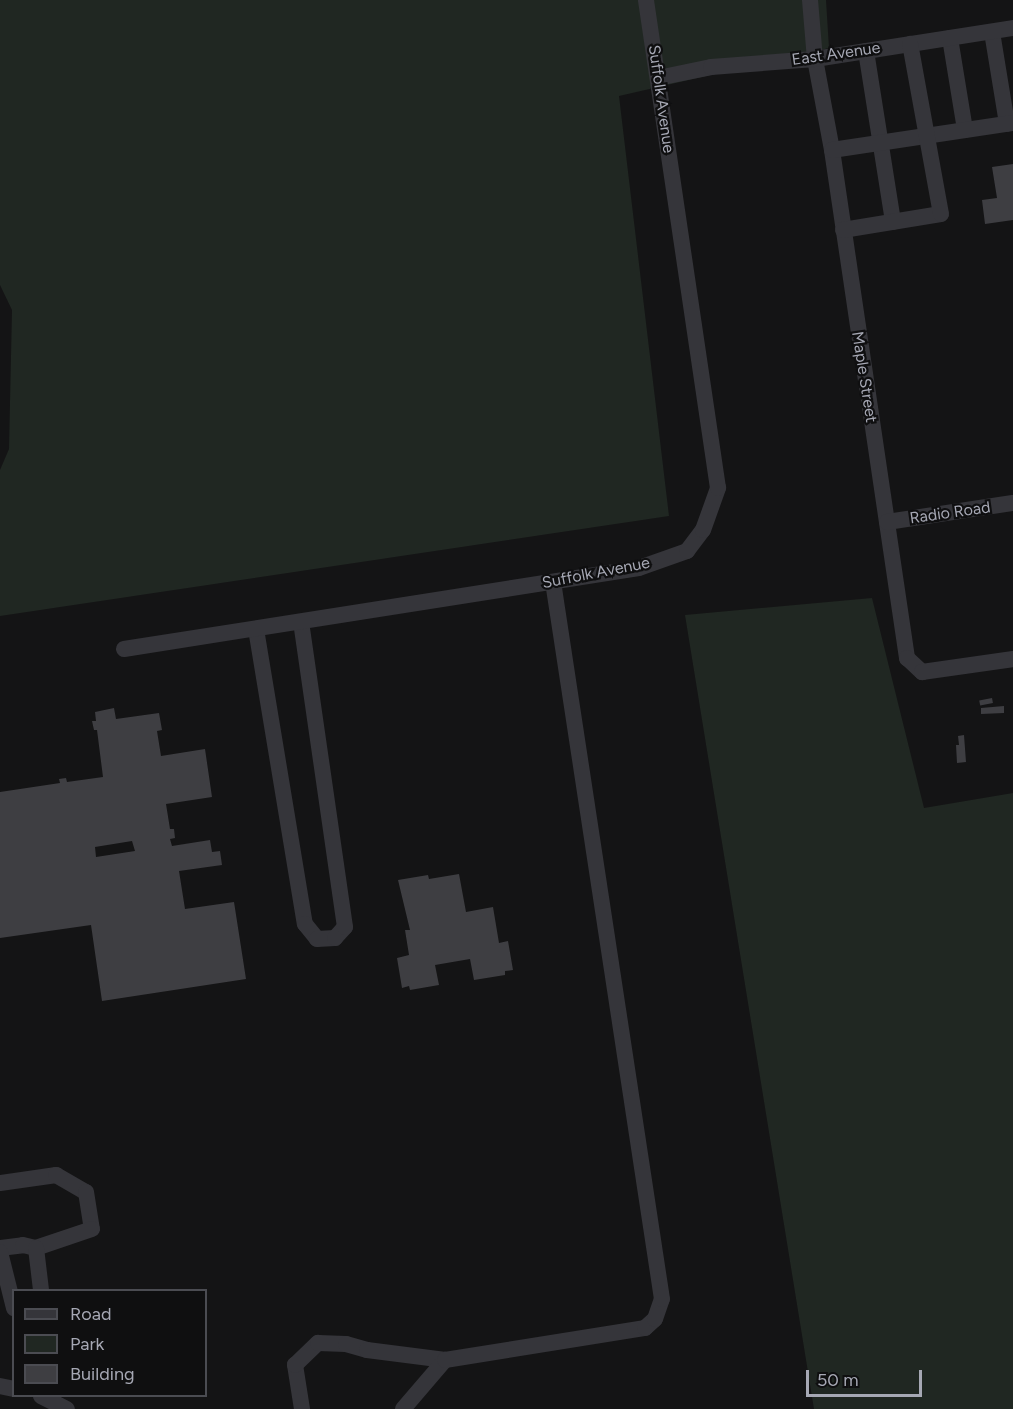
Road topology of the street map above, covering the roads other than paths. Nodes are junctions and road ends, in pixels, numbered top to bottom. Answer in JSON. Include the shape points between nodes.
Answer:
{"nodes":[{"id":1,"x":646,"y":0,"type":"edge"},
{"id":2,"x":810,"y":0,"type":"edge"},
{"id":3,"x":1013,"y":28,"type":"edge"},
{"id":4,"x":992,"y":32,"type":"junction"},
{"id":5,"x":950,"y":38,"type":"junction"},
{"id":6,"x":910,"y":44,"type":"junction"},
{"id":7,"x":866,"y":51,"type":"junction"},
{"id":8,"x":815,"y":59,"type":"junction"},
{"id":9,"x":658,"y":78,"type":"junction"},
{"id":10,"x":1010,"y":123,"type":"edge"},
{"id":11,"x":965,"y":130,"type":"junction"},
{"id":12,"x":927,"y":135,"type":"junction"},
{"id":13,"x":880,"y":143,"type":"junction"},
{"id":14,"x":831,"y":150,"type":"junction"},
{"id":15,"x":893,"y":222,"type":"junction"},
{"id":16,"x":843,"y":230,"type":"junction"},
{"id":17,"x":1013,"y":503,"type":"edge"},
{"id":18,"x":887,"y":522,"type":"junction"},
{"id":19,"x":553,"y":582,"type":"junction"},
{"id":20,"x":301,"y":622,"type":"junction"},
{"id":21,"x":256,"y":629,"type":"junction"},
{"id":22,"x":124,"y":650,"type":"dead end"},
{"id":23,"x":1013,"y":659,"type":"edge"},
{"id":24,"x":0,"y":1183,"type":"edge"},
{"id":25,"x":36,"y":1248,"type":"junction"},
{"id":26,"x":0,"y":1250,"type":"edge"},
{"id":27,"x":41,"y":1289,"type":"edge"},
{"id":28,"x":12,"y":1300,"type":"edge"},
{"id":29,"x":445,"y":1360,"type":"junction"},
{"id":30,"x":45,"y":1397,"type":"edge"},
{"id":31,"x":67,"y":1409,"type":"edge"},
{"id":32,"x":302,"y":1409,"type":"edge"},
{"id":33,"x":403,"y":1409,"type":"edge"}],
"edges":[{"from":1,"to":9,"type":"street","name":"Suffolk Avenue"},
{"from":2,"to":8,"type":"street","name":"Maple Street"},
{"from":3,"to":4,"type":"street","name":"East Avenue"},
{"from":4,"to":5,"type":"street","name":"East Avenue"},
{"from":4,"to":10,"type":"street"},
{"from":5,"to":6,"type":"street","name":"East Avenue"},
{"from":5,"to":11,"type":"street"},
{"from":6,"to":7,"type":"street","name":"East Avenue"},
{"from":6,"to":12,"type":"street"},
{"from":7,"to":8,"type":"street","name":"East Avenue"},
{"from":7,"to":13,"type":"street"},
{"from":8,"to":9,"type":"street","name":"East Avenue","via":[[711,67]]},
{"from":8,"to":14,"type":"street","name":"Maple Street"},
{"from":9,"to":19,"type":"street","name":"Suffolk Avenue","via":[[718,488],[703,530],[687,551],[639,568]]},
{"from":10,"to":11,"type":"street"},
{"from":11,"to":12,"type":"street"},
{"from":12,"to":13,"type":"street"},
{"from":12,"to":15,"type":"street","via":[[941,214]]},
{"from":13,"to":14,"type":"street"},
{"from":13,"to":15,"type":"street"},
{"from":14,"to":16,"type":"street","name":"Maple Street"},
{"from":15,"to":16,"type":"street"},
{"from":16,"to":18,"type":"street","name":"Maple Street"},
{"from":17,"to":18,"type":"street","name":"Radio Road"},
{"from":18,"to":23,"type":"street","name":"Maple Street","via":[[907,658],[922,672]]},
{"from":19,"to":20,"type":"street","name":"Suffolk Avenue"},
{"from":19,"to":29,"type":"street","via":[[662,1299],[655,1319],[645,1328]]},
{"from":20,"to":21,"type":"street","name":"Suffolk Avenue"},
{"from":20,"to":21,"type":"street","via":[[345,927],[335,938],[317,939],[305,924]]},
{"from":21,"to":22,"type":"street","name":"Suffolk Avenue"},
{"from":24,"to":25,"type":"street","via":[[56,1175],[86,1192],[92,1229]]},
{"from":25,"to":26,"type":"street","via":[[23,1245]]},
{"from":25,"to":27,"type":"street"},
{"from":26,"to":28,"type":"street"},
{"from":29,"to":32,"type":"street","via":[[318,1343],[295,1365]]},
{"from":29,"to":33,"type":"street"},
{"from":30,"to":31,"type":"street"}]}
